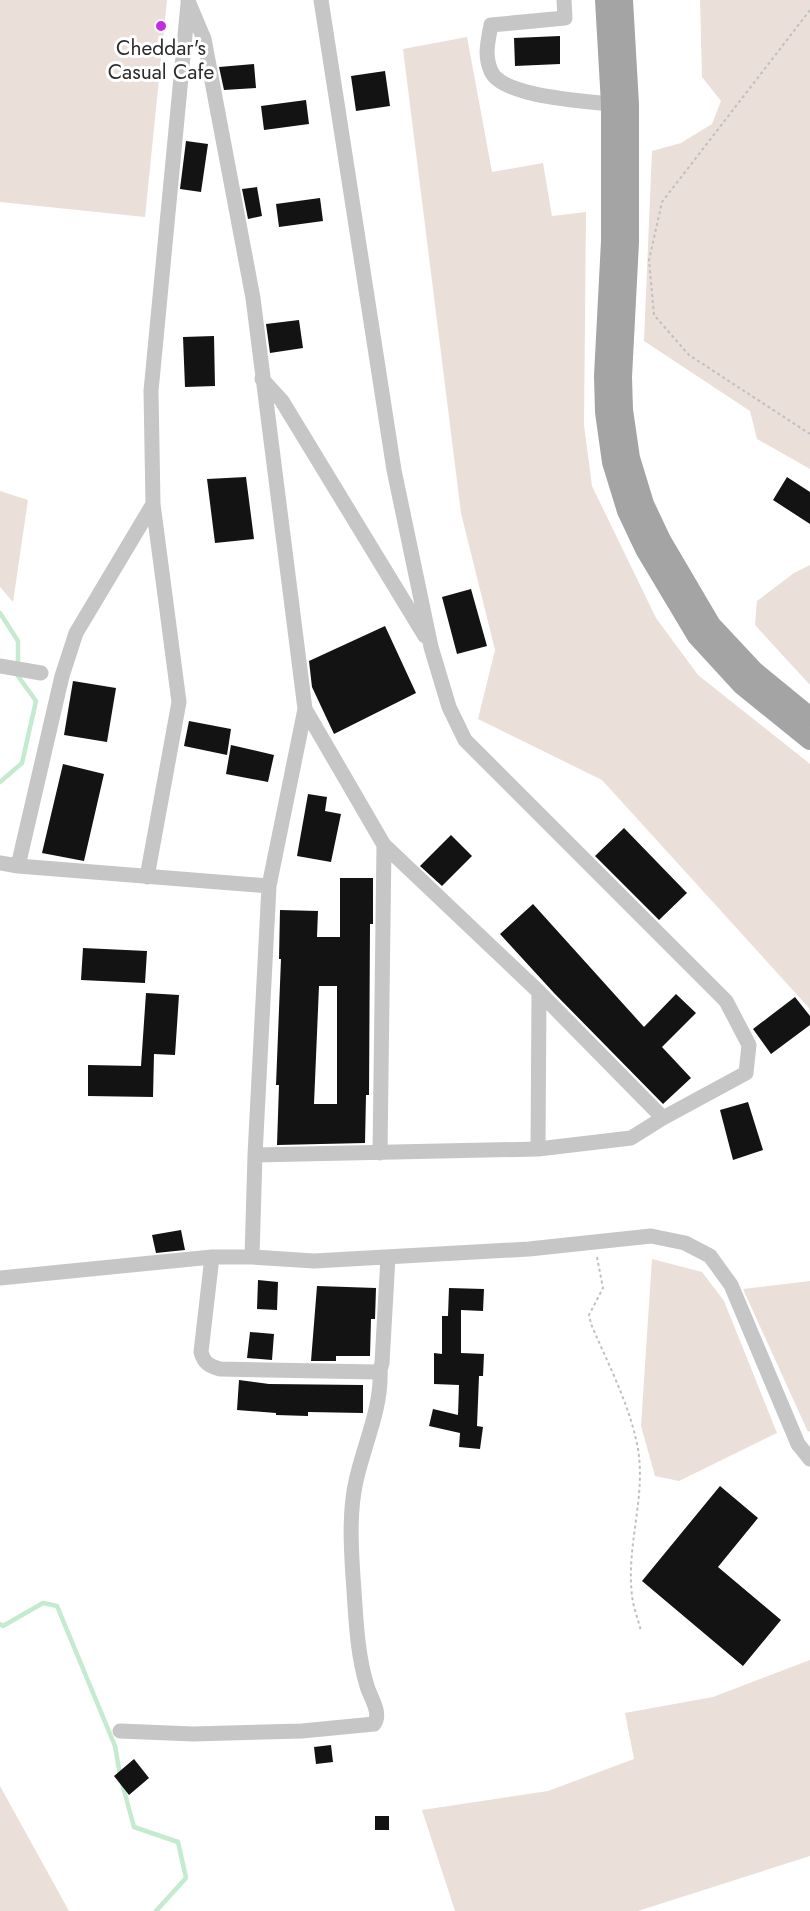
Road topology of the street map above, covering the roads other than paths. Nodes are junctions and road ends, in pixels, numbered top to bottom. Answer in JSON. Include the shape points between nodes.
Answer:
{"nodes":[{"id":1,"x":188,"y":0,"type":"edge"},
{"id":2,"x":321,"y":0,"type":"edge"},
{"id":3,"x":564,"y":0,"type":"edge"},
{"id":4,"x":605,"y":0,"type":"edge"},
{"id":5,"x":623,"y":0,"type":"edge"},
{"id":6,"x":611,"y":104,"type":"junction"},
{"id":7,"x":262,"y":379,"type":"junction"},
{"id":8,"x":153,"y":504,"type":"junction"},
{"id":9,"x":431,"y":647,"type":"junction"},
{"id":10,"x":0,"y":666,"type":"edge"},
{"id":11,"x":41,"y":673,"type":"dead end"},
{"id":12,"x":305,"y":709,"type":"junction"},
{"id":13,"x":810,"y":717,"type":"edge"},
{"id":14,"x":810,"y":740,"type":"edge"},
{"id":15,"x":384,"y":845,"type":"junction"},
{"id":16,"x":0,"y":863,"type":"edge"},
{"id":17,"x":18,"y":866,"type":"junction"},
{"id":18,"x":147,"y":877,"type":"junction"},
{"id":19,"x":269,"y":886,"type":"junction"},
{"id":20,"x":539,"y":992,"type":"junction"},
{"id":21,"x":663,"y":1118,"type":"junction"},
{"id":22,"x":538,"y":1149,"type":"junction"},
{"id":23,"x":380,"y":1153,"type":"junction"},
{"id":24,"x":255,"y":1155,"type":"junction"},
{"id":25,"x":212,"y":1257,"type":"junction"},
{"id":26,"x":252,"y":1257,"type":"junction"},
{"id":27,"x":388,"y":1257,"type":"junction"},
{"id":28,"x":0,"y":1278,"type":"edge"},
{"id":29,"x":380,"y":1370,"type":"junction"},
{"id":30,"x":810,"y":1459,"type":"edge"},
{"id":31,"x":120,"y":1731,"type":"dead end"}],
"edges":[{"from":1,"to":7,"type":"street","via":[[204,39],[253,298]]},
{"from":1,"to":8,"type":"street","via":[[151,391]]},
{"from":2,"to":9,"type":"street","via":[[394,470]]},
{"from":3,"to":6,"type":"street","via":[[565,18],[491,25],[486,53],[491,74],[513,89]]},
{"from":4,"to":6,"type":"main road"},
{"from":5,"to":13,"type":"main road","via":[[629,104],[623,410],[630,458],[644,504],[661,540],[711,625],[754,671]]},
{"from":6,"to":14,"type":"main road","via":[[605,412],[612,462],[627,511],[697,636],[742,685]]},
{"from":7,"to":9,"type":"street","via":[[282,401]]},
{"from":7,"to":12,"type":"street"},
{"from":8,"to":17,"type":"street","via":[[76,633],[62,676]]},
{"from":8,"to":18,"type":"street","via":[[179,702]]},
{"from":9,"to":21,"type":"street","via":[[449,707],[465,740],[726,1001],[749,1046],[746,1073]]},
{"from":10,"to":11,"type":"street"},
{"from":12,"to":15,"type":"street"},
{"from":12,"to":19,"type":"street"},
{"from":15,"to":20,"type":"street"},
{"from":15,"to":23,"type":"street"},
{"from":16,"to":17,"type":"street"},
{"from":17,"to":18,"type":"street"},
{"from":18,"to":19,"type":"street"},
{"from":19,"to":24,"type":"street"},
{"from":20,"to":21,"type":"street"},
{"from":20,"to":22,"type":"street"},
{"from":21,"to":22,"type":"street","via":[[631,1138]]},
{"from":22,"to":23,"type":"street"},
{"from":23,"to":24,"type":"street"},
{"from":24,"to":26,"type":"street"},
{"from":25,"to":26,"type":"street"},
{"from":25,"to":28,"type":"street"},
{"from":25,"to":29,"type":"street","via":[[201,1352],[211,1367]]},
{"from":26,"to":27,"type":"street","via":[[314,1261]]},
{"from":27,"to":29,"type":"street"},
{"from":27,"to":30,"type":"street","via":[[529,1249],[651,1236],[686,1243],[710,1256],[731,1286],[798,1444]]},
{"from":29,"to":31,"type":"street","via":[[380,1399],[355,1483],[351,1518],[358,1650],[377,1720],[374,1724],[302,1731]]}]}
